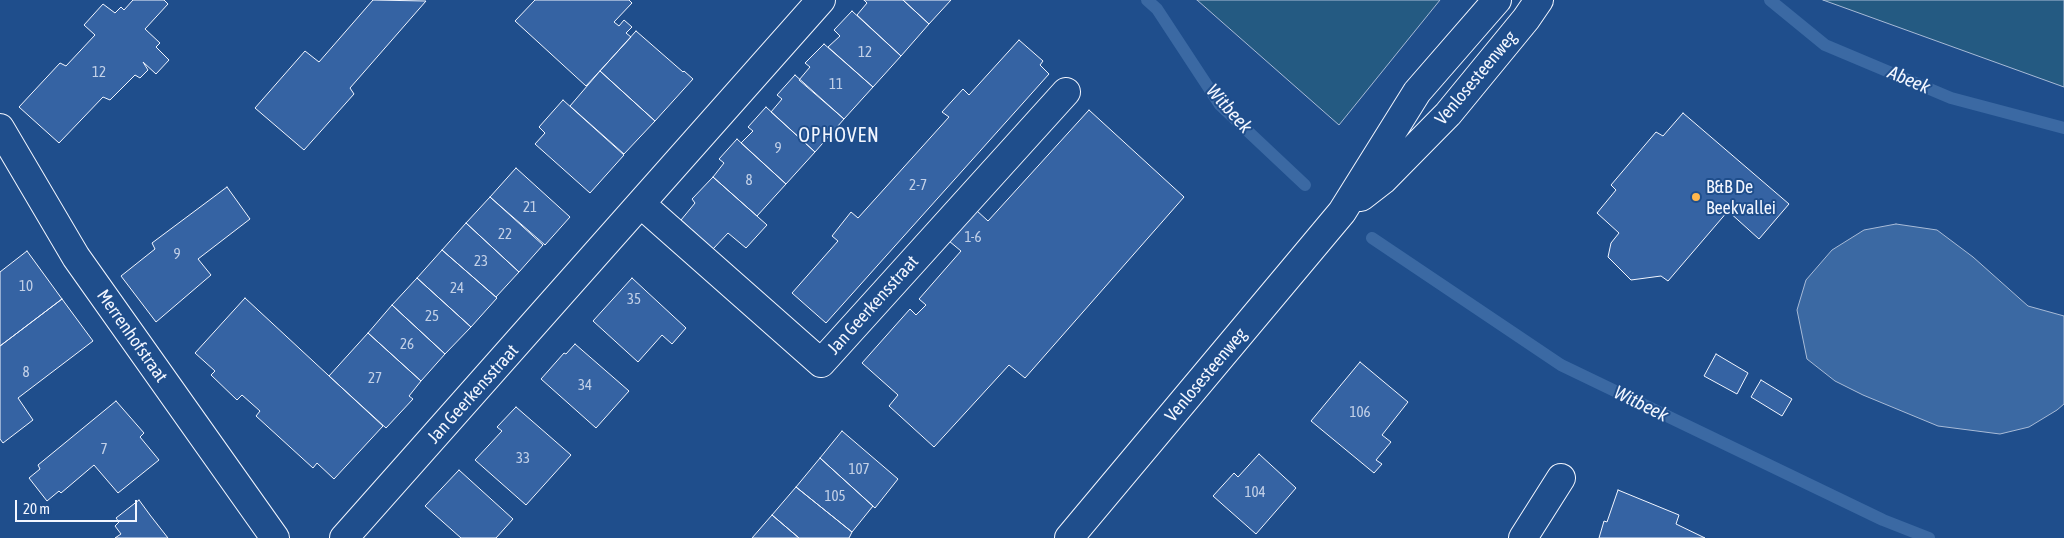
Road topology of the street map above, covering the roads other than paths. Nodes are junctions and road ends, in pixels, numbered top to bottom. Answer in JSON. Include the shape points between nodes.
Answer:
{"nodes":[{"id":1,"x":821,"y":0,"type":"edge"},
{"id":2,"x":1497,"y":0,"type":"edge"},
{"id":3,"x":1538,"y":0,"type":"edge"},
{"id":4,"x":1066,"y":92,"type":"dead end"},
{"id":5,"x":0,"y":128,"type":"edge"},
{"id":6,"x":641,"y":204,"type":"junction"},
{"id":7,"x":1342,"y":212,"type":"junction"},
{"id":8,"x":1561,"y":478,"type":"dead end"},
{"id":9,"x":275,"y":538,"type":"edge"},
{"id":10,"x":344,"y":538,"type":"edge"},
{"id":11,"x":1069,"y":538,"type":"edge"},
{"id":12,"x":1523,"y":538,"type":"edge"}],
"edges":[{"from":1,"to":6,"type":"street","name":"Jan Geerkensstraat"},
{"from":2,"to":7,"type":"street","name":"Venlosesteenweg","via":[[1417,92]]},
{"from":3,"to":7,"type":"street","name":"Venlosesteenweg","via":[[1448,114],[1383,180]]},
{"from":4,"to":6,"type":"street","name":"Jan Geerkensstraat","via":[[821,363]]},
{"from":5,"to":9,"type":"street","name":"Merrenhofstraat","via":[[76,257]]},
{"from":6,"to":10,"type":"street","name":"Jan Geerkensstraat"},
{"from":7,"to":11,"type":"street","name":"Venlosesteenweg"},
{"from":8,"to":12,"type":"street"}]}
